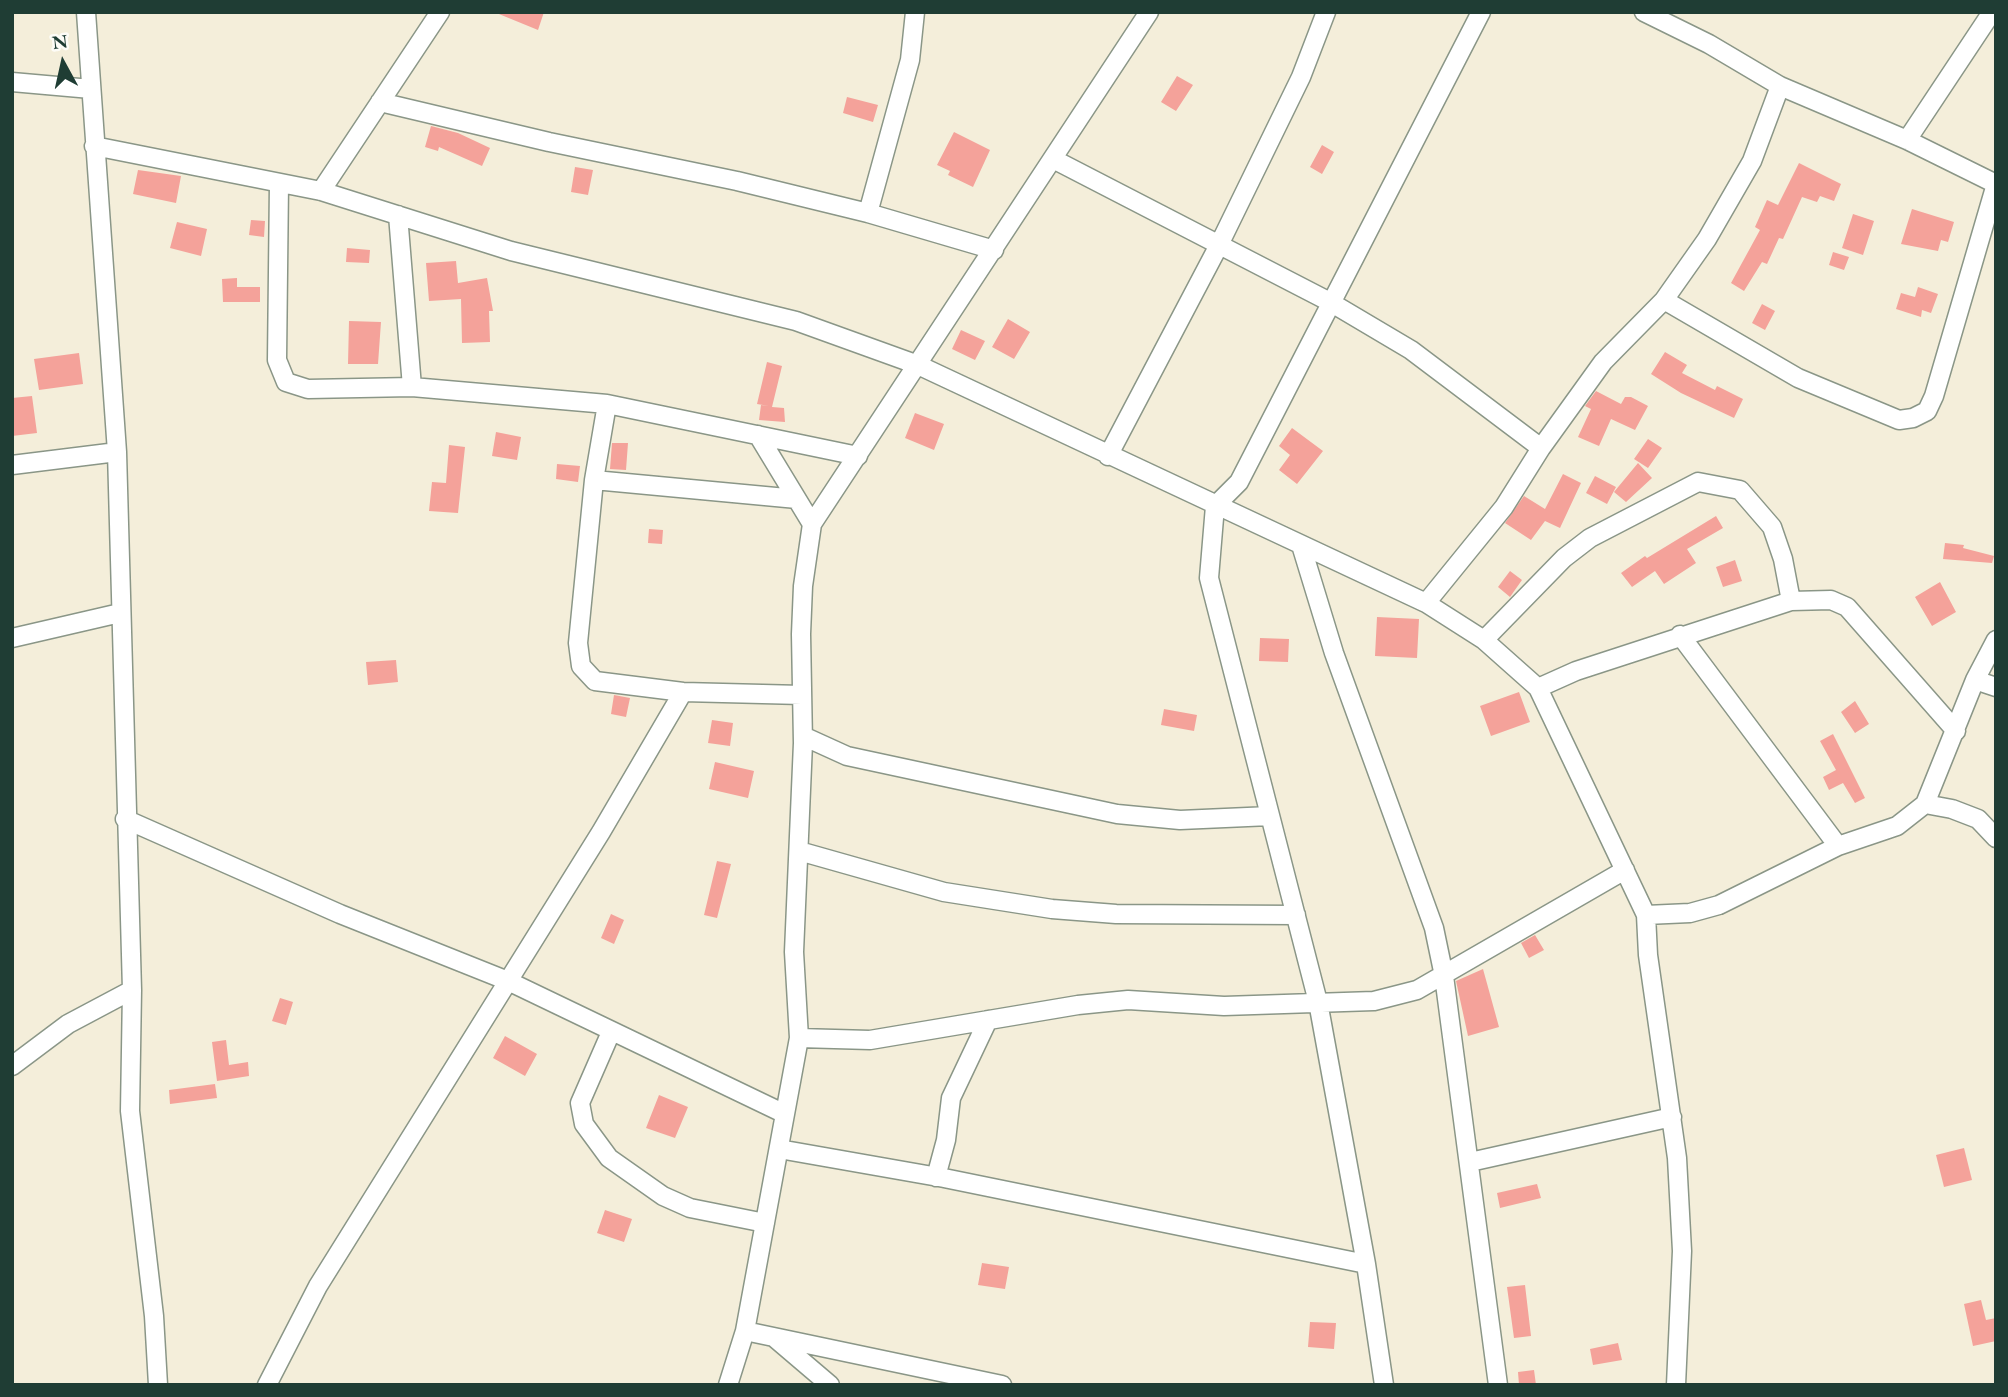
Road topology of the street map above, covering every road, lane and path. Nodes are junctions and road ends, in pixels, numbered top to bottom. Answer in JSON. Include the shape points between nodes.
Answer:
{"nodes":[{"id":1,"x":86,"y":12,"type":"edge"},
{"id":2,"x":440,"y":12,"type":"edge"},
{"id":3,"x":915,"y":12,"type":"edge"},
{"id":4,"x":1149,"y":12,"type":"edge"},
{"id":5,"x":1326,"y":12,"type":"edge"},
{"id":6,"x":1481,"y":12,"type":"edge"},
{"id":7,"x":1644,"y":12,"type":"edge"},
{"id":8,"x":1992,"y":12,"type":"edge"},
{"id":9,"x":12,"y":82,"type":"edge"},
{"id":10,"x":1780,"y":86,"type":"junction"},
{"id":11,"x":91,"y":89,"type":"junction"},
{"id":12,"x":380,"y":102,"type":"junction"},
{"id":13,"x":1907,"y":139,"type":"junction"},
{"id":14,"x":94,"y":146,"type":"junction"},
{"id":15,"x":1054,"y":159,"type":"junction"},
{"id":16,"x":279,"y":183,"type":"junction"},
{"id":17,"x":321,"y":191,"type":"junction"},
{"id":18,"x":868,"y":213,"type":"junction"},
{"id":19,"x":398,"y":215,"type":"junction"},
{"id":20,"x":1218,"y":247,"type":"junction"},
{"id":21,"x":994,"y":250,"type":"junction"},
{"id":22,"x":1664,"y":300,"type":"junction"},
{"id":23,"x":1330,"y":302,"type":"junction"},
{"id":24,"x":918,"y":365,"type":"junction"},
{"id":25,"x":412,"y":387,"type":"junction"},
{"id":26,"x":607,"y":404,"type":"junction"},
{"id":27,"x":758,"y":435,"type":"junction"},
{"id":28,"x":1541,"y":448,"type":"junction"},
{"id":29,"x":117,"y":452,"type":"junction"},
{"id":30,"x":858,"y":456,"type":"junction"},
{"id":31,"x":1108,"y":456,"type":"junction"},
{"id":32,"x":12,"y":465,"type":"edge"},
{"id":33,"x":594,"y":480,"type":"junction"},
{"id":34,"x":797,"y":499,"type":"junction"},
{"id":35,"x":1215,"y":506,"type":"junction"},
{"id":36,"x":812,"y":524,"type":"junction"},
{"id":37,"x":1301,"y":544,"type":"junction"},
{"id":38,"x":1791,"y":601,"type":"junction"},
{"id":39,"x":1426,"y":603,"type":"junction"},
{"id":40,"x":120,"y":613,"type":"junction"},
{"id":41,"x":1680,"y":635,"type":"junction"},
{"id":42,"x":12,"y":638,"type":"edge"},
{"id":43,"x":1996,"y":639,"type":"edge"},
{"id":44,"x":1484,"y":640,"type":"junction"},
{"id":45,"x":1975,"y":680,"type":"junction"},
{"id":46,"x":1996,"y":687,"type":"edge"},
{"id":47,"x":1538,"y":688,"type":"junction"},
{"id":48,"x":683,"y":692,"type":"junction"},
{"id":49,"x":802,"y":695,"type":"junction"},
{"id":50,"x":1956,"y":731,"type":"junction"},
{"id":51,"x":803,"y":736,"type":"junction"},
{"id":52,"x":1925,"y":804,"type":"junction"},
{"id":53,"x":1270,"y":817,"type":"junction"},
{"id":54,"x":125,"y":819,"type":"junction"},
{"id":55,"x":1996,"y":838,"type":"edge"},
{"id":56,"x":1838,"y":846,"type":"junction"},
{"id":57,"x":799,"y":851,"type":"junction"},
{"id":58,"x":1625,"y":870,"type":"junction"},
{"id":59,"x":1296,"y":915,"type":"junction"},
{"id":60,"x":1646,"y":915,"type":"junction"},
{"id":61,"x":1444,"y":976,"type":"junction"},
{"id":62,"x":508,"y":982,"type":"junction"},
{"id":63,"x":132,"y":990,"type":"junction"},
{"id":64,"x":1318,"y":1002,"type":"junction"},
{"id":65,"x":988,"y":1020,"type":"junction"},
{"id":66,"x":611,"y":1032,"type":"junction"},
{"id":67,"x":799,"y":1038,"type":"junction"},
{"id":68,"x":12,"y":1066,"type":"edge"},
{"id":69,"x":785,"y":1114,"type":"junction"},
{"id":70,"x":1672,"y":1117,"type":"junction"},
{"id":71,"x":779,"y":1149,"type":"junction"},
{"id":72,"x":1470,"y":1162,"type":"junction"},
{"id":73,"x":936,"y":1177,"type":"junction"},
{"id":74,"x":765,"y":1223,"type":"junction"},
{"id":75,"x":1366,"y":1264,"type":"junction"},
{"id":76,"x":745,"y":1331,"type":"junction"},
{"id":77,"x":776,"y":1339,"type":"junction"},
{"id":78,"x":158,"y":1385,"type":"edge"},
{"id":79,"x":267,"y":1385,"type":"edge"},
{"id":80,"x":729,"y":1385,"type":"edge"},
{"id":81,"x":830,"y":1385,"type":"edge"},
{"id":82,"x":1002,"y":1385,"type":"edge"},
{"id":83,"x":1384,"y":1385,"type":"edge"},
{"id":84,"x":1498,"y":1385,"type":"edge"},
{"id":85,"x":1676,"y":1385,"type":"edge"}],
"edges":[{"from":1,"to":11,"type":"street"},
{"from":2,"to":12,"type":"street"},
{"from":3,"to":18,"type":"street","via":[[910,60]]},
{"from":4,"to":15,"type":"street"},
{"from":5,"to":20,"type":"street","via":[[1301,77]]},
{"from":6,"to":23,"type":"street"},
{"from":7,"to":10,"type":"street"},
{"from":8,"to":13,"type":"street"},
{"from":9,"to":11,"type":"street"},
{"from":10,"to":13,"type":"street"},
{"from":10,"to":22,"type":"street","via":[[1739,187]]},
{"from":11,"to":14,"type":"street"},
{"from":12,"to":17,"type":"street"},
{"from":12,"to":18,"type":"street"},
{"from":13,"to":22,"type":"street","via":[[1996,184],[1927,411],[1899,420],[1798,378]]},
{"from":14,"to":16,"type":"street"},
{"from":14,"to":29,"type":"street"},
{"from":15,"to":20,"type":"street"},
{"from":15,"to":21,"type":"street"},
{"from":16,"to":17,"type":"street"},
{"from":16,"to":25,"type":"street","via":[[277,360],[286,382],[308,389]]},
{"from":17,"to":19,"type":"street"},
{"from":18,"to":21,"type":"street"},
{"from":19,"to":24,"type":"street","via":[[511,251],[796,321]]},
{"from":19,"to":25,"type":"street"},
{"from":20,"to":23,"type":"street"},
{"from":20,"to":31,"type":"street"},
{"from":21,"to":24,"type":"street"},
{"from":22,"to":28,"type":"street","via":[[1603,362]]},
{"from":23,"to":28,"type":"street","via":[[1411,350]]},
{"from":23,"to":35,"type":"street","via":[[1239,482]]},
{"from":24,"to":30,"type":"street"},
{"from":24,"to":31,"type":"street"},
{"from":25,"to":26,"type":"street"},
{"from":26,"to":27,"type":"street"},
{"from":26,"to":33,"type":"street"},
{"from":27,"to":30,"type":"street"},
{"from":27,"to":34,"type":"street"},
{"from":28,"to":39,"type":"street","via":[[1504,507]]},
{"from":29,"to":32,"type":"street"},
{"from":29,"to":40,"type":"street"},
{"from":30,"to":36,"type":"street"},
{"from":31,"to":35,"type":"street"},
{"from":33,"to":34,"type":"street"},
{"from":33,"to":48,"type":"street","via":[[578,643],[581,666],[595,681]]},
{"from":34,"to":36,"type":"street"},
{"from":35,"to":37,"type":"street"},
{"from":35,"to":53,"type":"street","via":[[1209,578]]},
{"from":36,"to":49,"type":"street","via":[[803,586]]},
{"from":37,"to":39,"type":"street"},
{"from":37,"to":61,"type":"street","via":[[1334,653],[1434,928]]},
{"from":38,"to":41,"type":"street"},
{"from":38,"to":44,"type":"street","via":[[1772,527],[1740,490],[1698,482],[1590,538],[1564,558]]},
{"from":38,"to":50,"type":"street","via":[[1831,600],[1847,607]]},
{"from":39,"to":44,"type":"street"},
{"from":40,"to":42,"type":"street"},
{"from":40,"to":54,"type":"street"},
{"from":41,"to":47,"type":"street"},
{"from":41,"to":56,"type":"street"},
{"from":43,"to":45,"type":"street"},
{"from":44,"to":47,"type":"street"},
{"from":45,"to":46,"type":"street"},
{"from":45,"to":50,"type":"street"},
{"from":47,"to":58,"type":"street"},
{"from":48,"to":49,"type":"street"},
{"from":48,"to":62,"type":"street"},
{"from":49,"to":51,"type":"street"},
{"from":50,"to":52,"type":"street"},
{"from":51,"to":53,"type":"street","via":[[847,757],[1117,814],[1180,820]]},
{"from":51,"to":57,"type":"street"},
{"from":52,"to":55,"type":"street","via":[[1979,819]]},
{"from":52,"to":56,"type":"street","via":[[1897,826]]},
{"from":53,"to":59,"type":"street"},
{"from":54,"to":62,"type":"street"},
{"from":54,"to":63,"type":"street"},
{"from":56,"to":60,"type":"street","via":[[1719,905],[1690,914]]},
{"from":57,"to":59,"type":"street","via":[[944,892],[1052,909],[1175,916]]},
{"from":57,"to":67,"type":"street","via":[[794,951]]},
{"from":58,"to":60,"type":"street"},
{"from":58,"to":61,"type":"street"},
{"from":59,"to":64,"type":"street"},
{"from":60,"to":70,"type":"street"},
{"from":61,"to":64,"type":"street","via":[[1416,990],[1374,1001]]},
{"from":61,"to":72,"type":"street"},
{"from":62,"to":66,"type":"street"},
{"from":62,"to":79,"type":"street","via":[[318,1286]]},
{"from":63,"to":68,"type":"street","via":[[68,1024]]},
{"from":63,"to":78,"type":"street","via":[[130,1111]]},
{"from":64,"to":65,"type":"street","via":[[1224,1006],[1128,1000]]},
{"from":64,"to":75,"type":"street"},
{"from":65,"to":67,"type":"street","via":[[870,1040]]},
{"from":65,"to":73,"type":"street","via":[[951,1098]]},
{"from":66,"to":69,"type":"street"},
{"from":66,"to":74,"type":"street","via":[[580,1103],[584,1124],[609,1158],[663,1196],[690,1208]]},
{"from":67,"to":69,"type":"street"},
{"from":69,"to":71,"type":"street"},
{"from":70,"to":72,"type":"street"},
{"from":70,"to":85,"type":"street","via":[[1682,1251]]},
{"from":71,"to":73,"type":"street"},
{"from":71,"to":74,"type":"street"},
{"from":72,"to":84,"type":"street"},
{"from":73,"to":75,"type":"street"},
{"from":74,"to":76,"type":"street"},
{"from":75,"to":83,"type":"street"},
{"from":76,"to":77,"type":"street"},
{"from":76,"to":80,"type":"street"},
{"from":77,"to":81,"type":"street"},
{"from":77,"to":82,"type":"street"}]}
